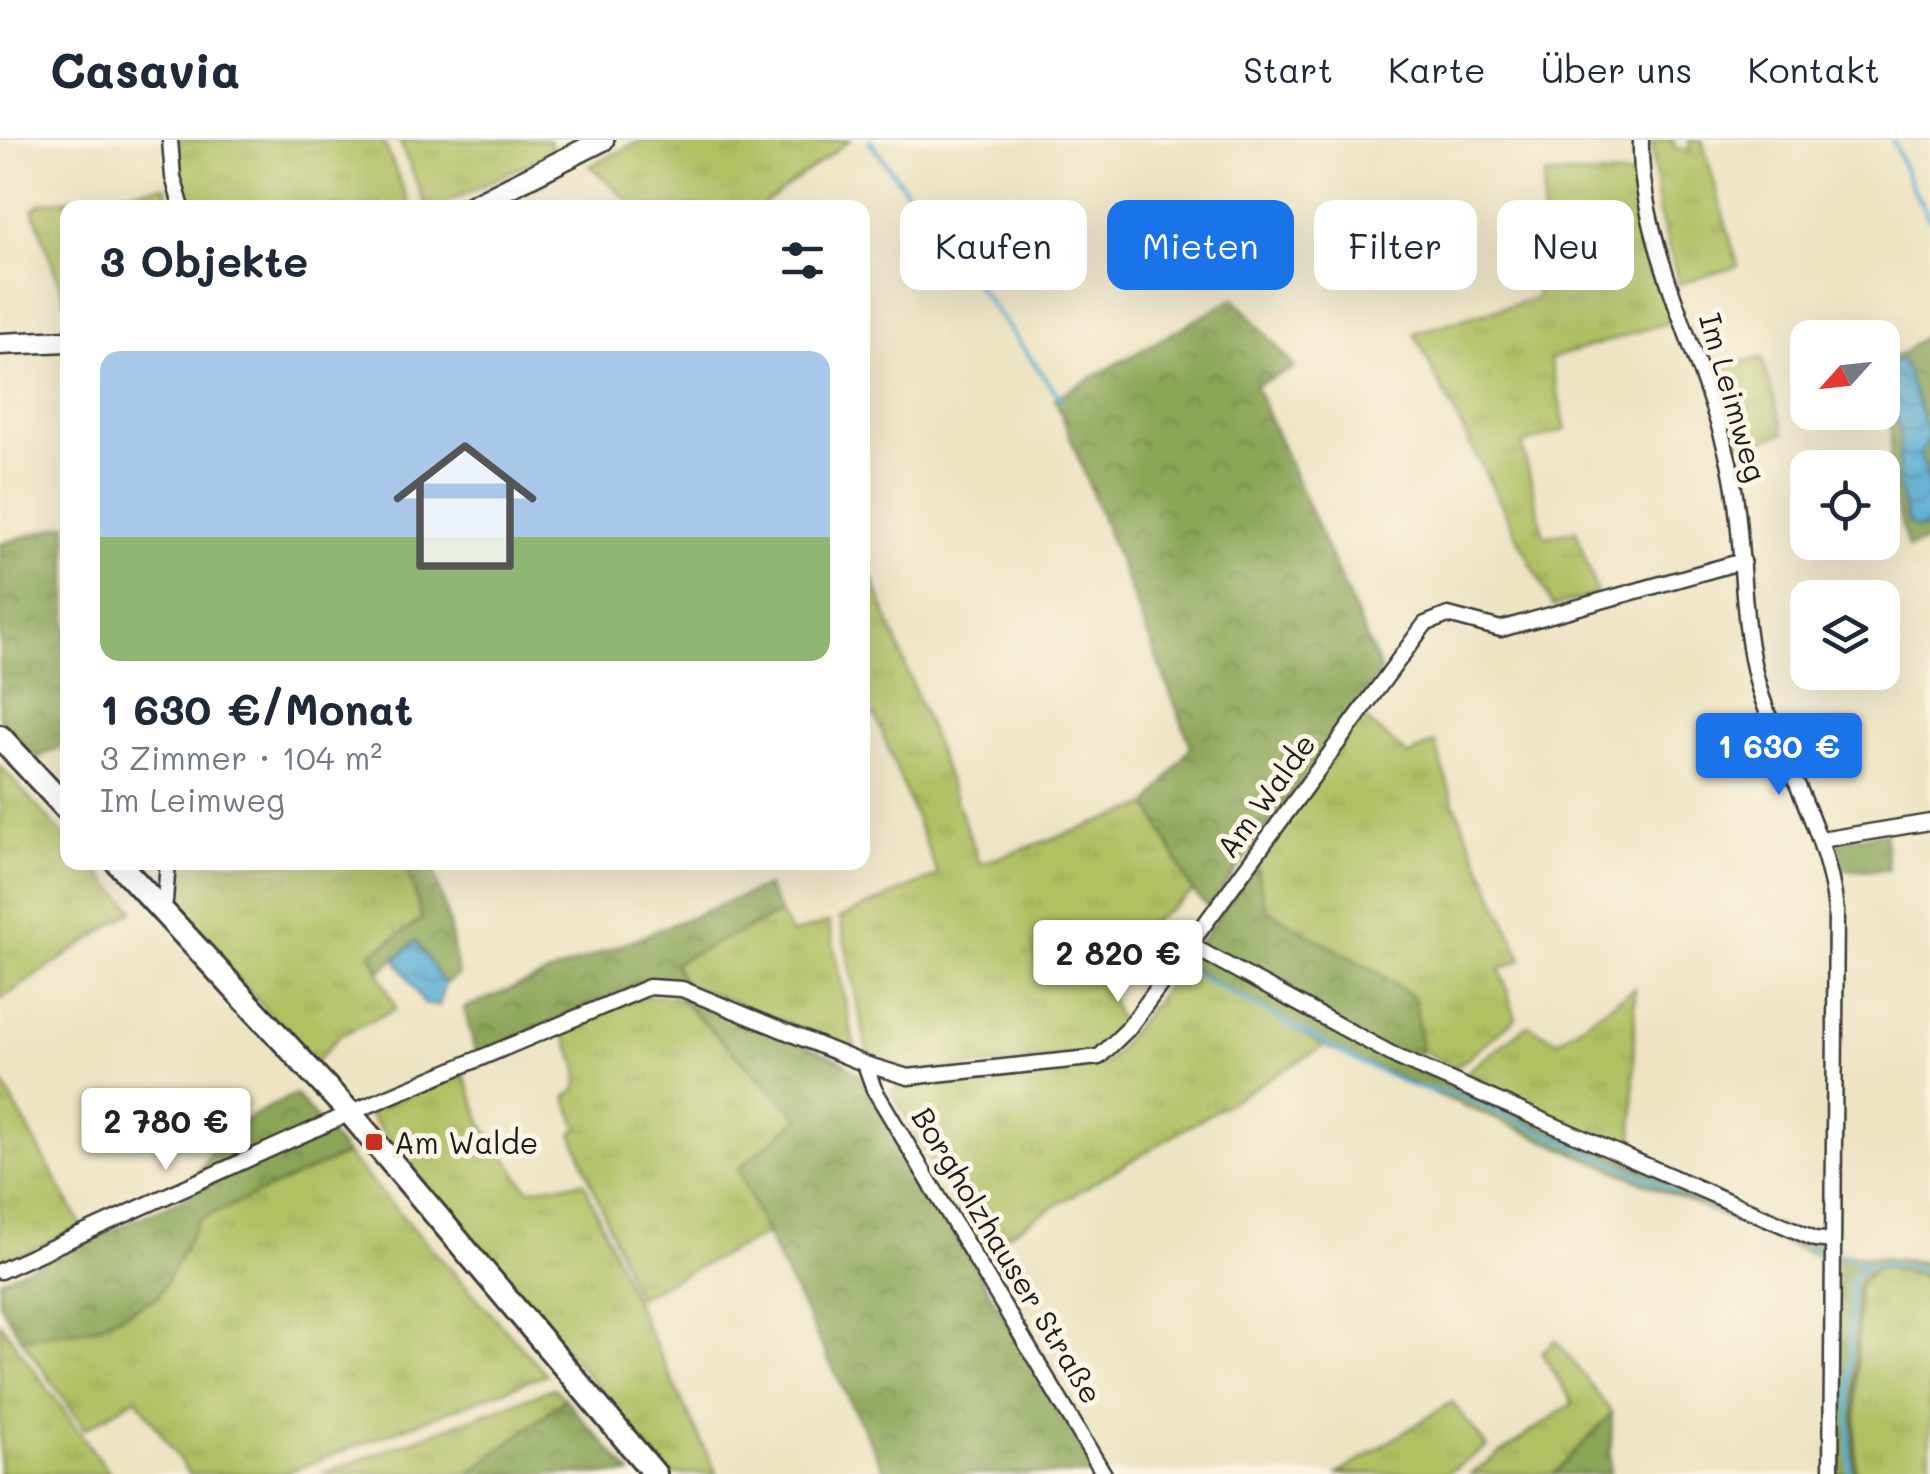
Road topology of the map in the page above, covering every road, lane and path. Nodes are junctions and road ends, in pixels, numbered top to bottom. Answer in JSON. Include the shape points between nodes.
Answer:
{"nodes":[{"id":1,"x":170,"y":140,"type":"edge"},
{"id":2,"x":603,"y":140,"type":"edge"},
{"id":3,"x":1642,"y":140,"type":"edge"},
{"id":4,"x":180,"y":200,"type":"edge"},
{"id":5,"x":484,"y":200,"type":"edge"},
{"id":6,"x":60,"y":341,"type":"edge"},
{"id":7,"x":0,"y":344,"type":"edge"},
{"id":8,"x":1742,"y":562,"type":"junction"},
{"id":9,"x":0,"y":737,"type":"edge"},
{"id":10,"x":60,"y":801,"type":"edge"},
{"id":11,"x":1930,"y":822,"type":"edge"},
{"id":12,"x":1821,"y":840,"type":"junction"},
{"id":13,"x":123,"y":870,"type":"edge"},
{"id":14,"x":167,"y":870,"type":"edge"},
{"id":15,"x":158,"y":908,"type":"junction"},
{"id":16,"x":1190,"y":945,"type":"junction"},
{"id":17,"x":865,"y":1064,"type":"junction"},
{"id":18,"x":350,"y":1113,"type":"junction"},
{"id":19,"x":1833,"y":1241,"type":"junction"},
{"id":20,"x":0,"y":1271,"type":"edge"},
{"id":21,"x":655,"y":1474,"type":"edge"},
{"id":22,"x":1104,"y":1474,"type":"edge"},
{"id":23,"x":1830,"y":1474,"type":"edge"}],
"edges":[{"from":1,"to":4,"type":"street"},
{"from":2,"to":5,"type":"street"},
{"from":3,"to":8,"type":"street","name":"Im Leimweg","via":[[1648,214],[1728,458]]},
{"from":6,"to":7,"type":"street"},
{"from":8,"to":12,"type":"street","name":"Im Leimweg","via":[[1759,687]]},
{"from":8,"to":16,"type":"street","name":"Am Walde","via":[[1501,629],[1448,614],[1431,620]]},
{"from":9,"to":10,"type":"main road"},
{"from":11,"to":12,"type":"street"},
{"from":12,"to":19,"type":"street","name":"Im Leimweg","via":[[1836,910]]},
{"from":13,"to":15,"type":"main road"},
{"from":14,"to":15,"type":"street"},
{"from":15,"to":18,"type":"main road"},
{"from":16,"to":17,"type":"street","name":"Am Walde","via":[[1128,1030],[1099,1057],[908,1077]]},
{"from":16,"to":19,"type":"street","via":[[1397,1057],[1815,1239]]},
{"from":17,"to":18,"type":"street","name":"Am Walde","via":[[682,989],[648,987]]},
{"from":17,"to":22,"type":"street","name":"Borgholzhauser Straße"},
{"from":18,"to":20,"type":"street"},
{"from":18,"to":21,"type":"main road"},
{"from":19,"to":23,"type":"street","name":"Im Leimweg"}]}
